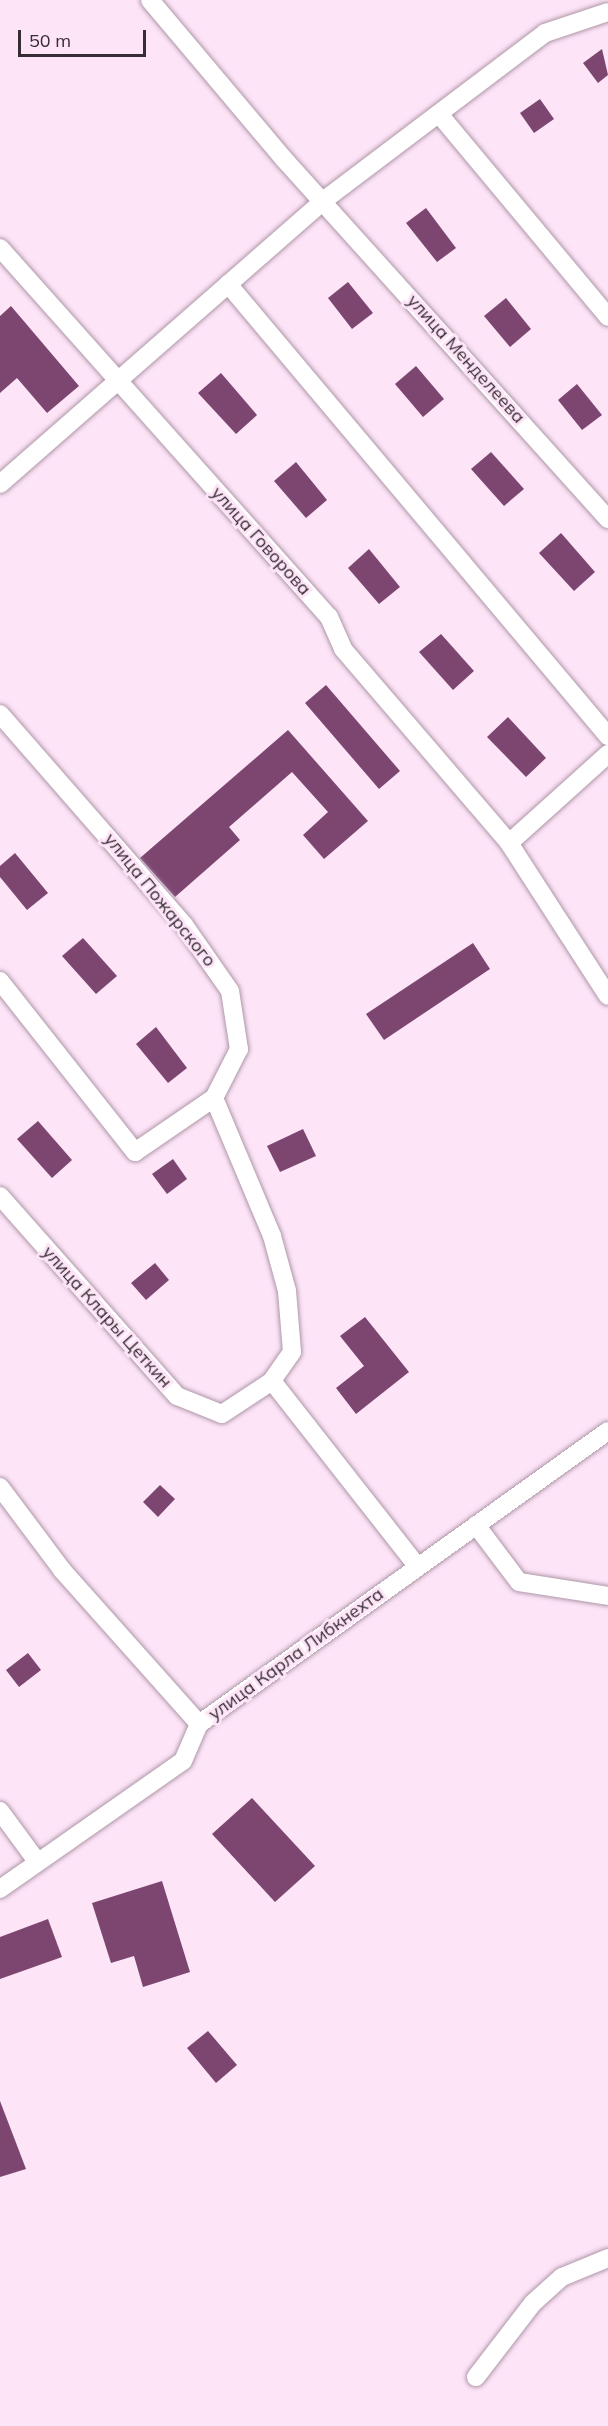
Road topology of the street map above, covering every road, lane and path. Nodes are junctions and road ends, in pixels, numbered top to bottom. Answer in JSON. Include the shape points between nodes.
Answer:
{"nodes":[{"id":1,"x":150,"y":0,"type":"edge"},
{"id":2,"x":608,"y":12,"type":"edge"},
{"id":3,"x":439,"y":114,"type":"junction"},
{"id":4,"x":323,"y":201,"type":"junction"},
{"id":5,"x":0,"y":248,"type":"edge"},
{"id":6,"x":228,"y":284,"type":"junction"},
{"id":7,"x":608,"y":318,"type":"edge"},
{"id":8,"x":118,"y":379,"type":"junction"},
{"id":9,"x":0,"y":484,"type":"edge"},
{"id":10,"x":608,"y":519,"type":"edge"},
{"id":11,"x":0,"y":714,"type":"edge"},
{"id":12,"x":608,"y":736,"type":"edge"},
{"id":13,"x":608,"y":754,"type":"edge"},
{"id":14,"x":509,"y":843,"type":"junction"},
{"id":15,"x":0,"y":981,"type":"edge"},
{"id":16,"x":608,"y":996,"type":"edge"},
{"id":17,"x":214,"y":1098,"type":"junction"},
{"id":18,"x":0,"y":1196,"type":"edge"},
{"id":19,"x":272,"y":1381,"type":"junction"},
{"id":20,"x":608,"y":1431,"type":"edge"},
{"id":21,"x":0,"y":1487,"type":"edge"},
{"id":22,"x":476,"y":1525,"type":"junction"},
{"id":23,"x":418,"y":1567,"type":"junction"},
{"id":24,"x":608,"y":1596,"type":"edge"},
{"id":25,"x":199,"y":1724,"type":"junction"},
{"id":26,"x":0,"y":1811,"type":"edge"},
{"id":27,"x":36,"y":1860,"type":"junction"},
{"id":28,"x":0,"y":1889,"type":"edge"},
{"id":29,"x":608,"y":2258,"type":"edge"},
{"id":30,"x":476,"y":2377,"type":"dead end"}],
"edges":[{"from":1,"to":4,"type":"street","name":"улица Менделеева"},
{"from":2,"to":3,"type":"street","via":[[545,33]]},
{"from":3,"to":4,"type":"street"},
{"from":3,"to":7,"type":"street"},
{"from":4,"to":6,"type":"street"},
{"from":4,"to":10,"type":"street","name":"улица Менделеева"},
{"from":5,"to":8,"type":"street","name":"улица Говорова"},
{"from":6,"to":8,"type":"street"},
{"from":6,"to":12,"type":"street"},
{"from":8,"to":9,"type":"street"},
{"from":8,"to":14,"type":"street","name":"улица Говорова","via":[[329,617],[343,649]]},
{"from":11,"to":17,"type":"street","name":"улица Пожарского","via":[[184,925],[230,991],[239,1049]]},
{"from":13,"to":14,"type":"street"},
{"from":14,"to":16,"type":"street","name":"улица Говорова"},
{"from":15,"to":17,"type":"street","via":[[135,1152]]},
{"from":17,"to":19,"type":"street","via":[[272,1236],[287,1291],[292,1352]]},
{"from":18,"to":19,"type":"street","name":"улица Клары Цеткин","via":[[177,1396],[222,1414]]},
{"from":19,"to":23,"type":"street"},
{"from":20,"to":22,"type":"street","name":"улица Карла Либкнехта"},
{"from":21,"to":25,"type":"street","via":[[62,1570]]},
{"from":22,"to":23,"type":"street","name":"улица Карла Либкнехта"},
{"from":22,"to":24,"type":"street","via":[[519,1582]]},
{"from":23,"to":25,"type":"street","name":"улица Карла Либкнехта"},
{"from":25,"to":27,"type":"street","name":"улица Карла Либкнехта","via":[[183,1761]]},
{"from":26,"to":27,"type":"street"},
{"from":27,"to":28,"type":"street","name":"улица Карла Либкнехта"},
{"from":29,"to":30,"type":"street","via":[[562,2277],[533,2303]]}]}
